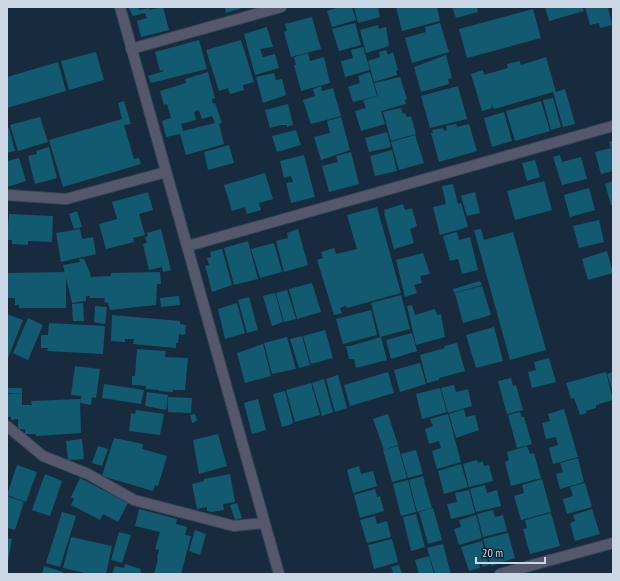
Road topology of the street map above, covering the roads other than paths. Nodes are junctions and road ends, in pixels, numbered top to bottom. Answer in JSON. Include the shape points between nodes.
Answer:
{"nodes":[{"id":1,"x":120,"y":7,"type":"edge"},
{"id":2,"x":280,"y":7,"type":"edge"},
{"id":3,"x":131,"y":49,"type":"junction"},
{"id":4,"x":613,"y":126,"type":"edge"},
{"id":5,"x":166,"y":172,"type":"junction"},
{"id":6,"x":7,"y":195,"type":"edge"},
{"id":7,"x":188,"y":246,"type":"junction"},
{"id":8,"x":7,"y":426,"type":"edge"},
{"id":9,"x":264,"y":523,"type":"junction"},
{"id":10,"x":613,"y":542,"type":"edge"},
{"id":11,"x":279,"y":574,"type":"edge"},
{"id":12,"x":500,"y":574,"type":"edge"}],
"edges":[{"from":1,"to":3,"type":"street"},
{"from":2,"to":3,"type":"street"},
{"from":3,"to":5,"type":"street"},
{"from":4,"to":7,"type":"street"},
{"from":5,"to":6,"type":"street","via":[[66,198]]},
{"from":5,"to":7,"type":"street"},
{"from":7,"to":9,"type":"street"},
{"from":8,"to":9,"type":"street","via":[[43,456],[88,474],[134,500],[234,526]]},
{"from":9,"to":11,"type":"street"},
{"from":10,"to":12,"type":"street"}]}
